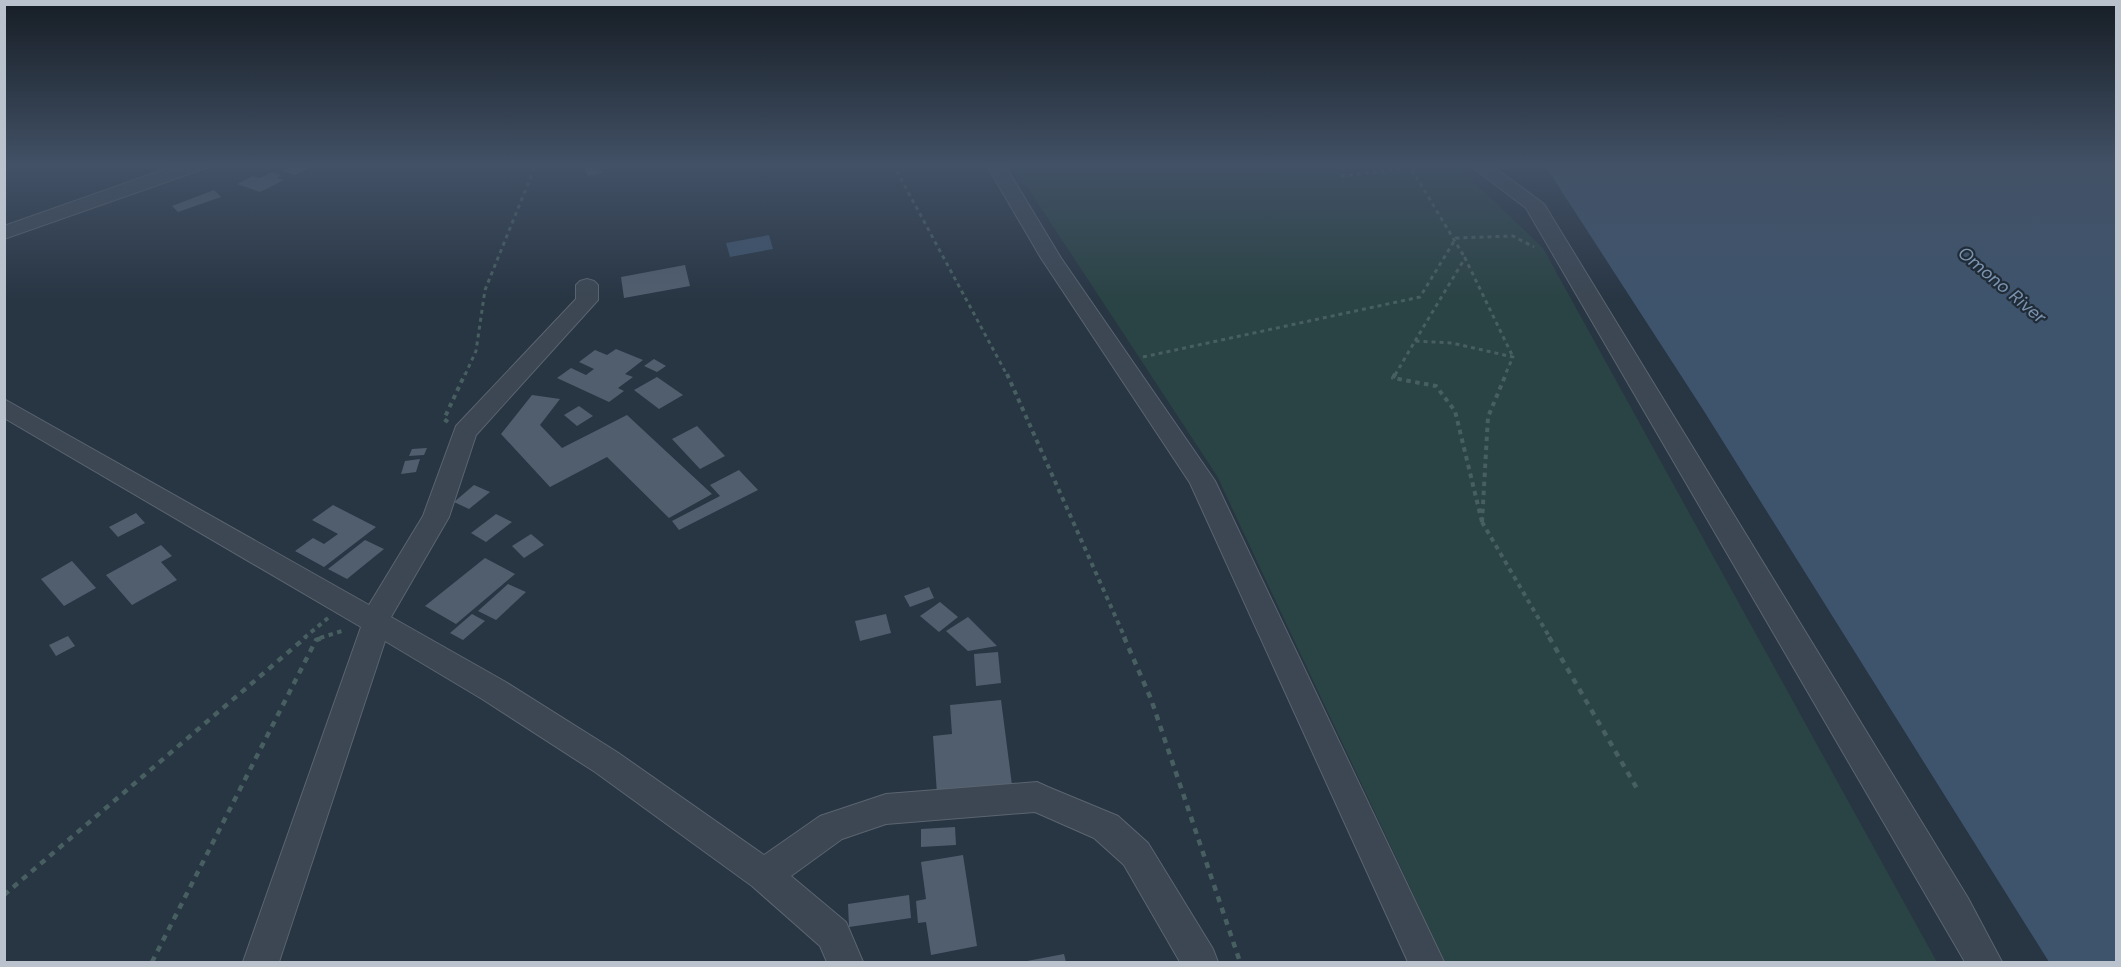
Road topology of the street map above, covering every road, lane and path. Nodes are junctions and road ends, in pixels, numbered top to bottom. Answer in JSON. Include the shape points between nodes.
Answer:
{"nodes":[{"id":1,"x":71,"y":209,"type":"edge"},
{"id":2,"x":518,"y":209,"type":"edge"},
{"id":3,"x":919,"y":209,"type":"edge"},
{"id":4,"x":1022,"y":209,"type":"edge"},
{"id":5,"x":1437,"y":209,"type":"edge"},
{"id":6,"x":1537,"y":209,"type":"edge"},
{"id":7,"x":4,"y":233,"type":"edge"},
{"id":8,"x":1456,"y":238,"type":"junction"},
{"id":9,"x":1465,"y":258,"type":"junction"},
{"id":10,"x":1570,"y":264,"type":"junction"},
{"id":11,"x":587,"y":285,"type":"dead end"},
{"id":12,"x":1415,"y":341,"type":"junction"},
{"id":13,"x":1513,"y":357,"type":"junction"},
{"id":14,"x":1121,"y":361,"type":"junction"},
{"id":15,"x":4,"y":407,"type":"edge"},
{"id":16,"x":465,"y":432,"type":"junction"},
{"id":17,"x":1482,"y":522,"type":"junction"},
{"id":18,"x":345,"y":604,"type":"junction"},
{"id":19,"x":376,"y":622,"type":"junction"},
{"id":20,"x":1639,"y":792,"type":"dead end"},
{"id":21,"x":764,"y":875,"type":"junction"},
{"id":22,"x":4,"y":895,"type":"edge"},
{"id":23,"x":152,"y":963,"type":"edge"},
{"id":24,"x":261,"y":963,"type":"edge"},
{"id":25,"x":846,"y":963,"type":"edge"},
{"id":26,"x":1200,"y":963,"type":"edge"},
{"id":27,"x":1240,"y":963,"type":"edge"},
{"id":28,"x":1426,"y":963,"type":"edge"},
{"id":29,"x":1984,"y":963,"type":"edge"}],
"edges":[{"from":1,"to":7,"type":"street"},
{"from":2,"to":16,"type":"path","via":[[485,290],[477,351],[444,419]]},
{"from":3,"to":27,"type":"path","via":[[1020,399],[1150,699]]},
{"from":4,"to":14,"type":"street"},
{"from":5,"to":8,"type":"path"},
{"from":6,"to":10,"type":"street"},
{"from":8,"to":9,"type":"path"},
{"from":8,"to":10,"type":"path","via":[[1513,236]]},
{"from":8,"to":14,"type":"path","via":[[1420,297]]},
{"from":9,"to":12,"type":"path"},
{"from":9,"to":13,"type":"path"},
{"from":10,"to":29,"type":"street"},
{"from":11,"to":16,"type":"street","via":[[587,300]]},
{"from":12,"to":13,"type":"path","via":[[1452,343]]},
{"from":12,"to":17,"type":"path","via":[[1393,378],[1436,386],[1455,411]]},
{"from":13,"to":17,"type":"path","via":[[1488,417]]},
{"from":14,"to":28,"type":"street","via":[[1202,481]]},
{"from":15,"to":18,"type":"street"},
{"from":16,"to":19,"type":"street","via":[[436,517]]},
{"from":17,"to":20,"type":"path"},
{"from":18,"to":19,"type":"street"},
{"from":18,"to":22,"type":"path"},
{"from":19,"to":21,"type":"street","via":[[606,762]]},
{"from":19,"to":23,"type":"path","via":[[316,640]]},
{"from":19,"to":24,"type":"street"},
{"from":21,"to":25,"type":"street","via":[[833,934]]},
{"from":21,"to":26,"type":"street","via":[[832,827],[886,809],[1037,797],[1106,827],[1136,854]]}]}
